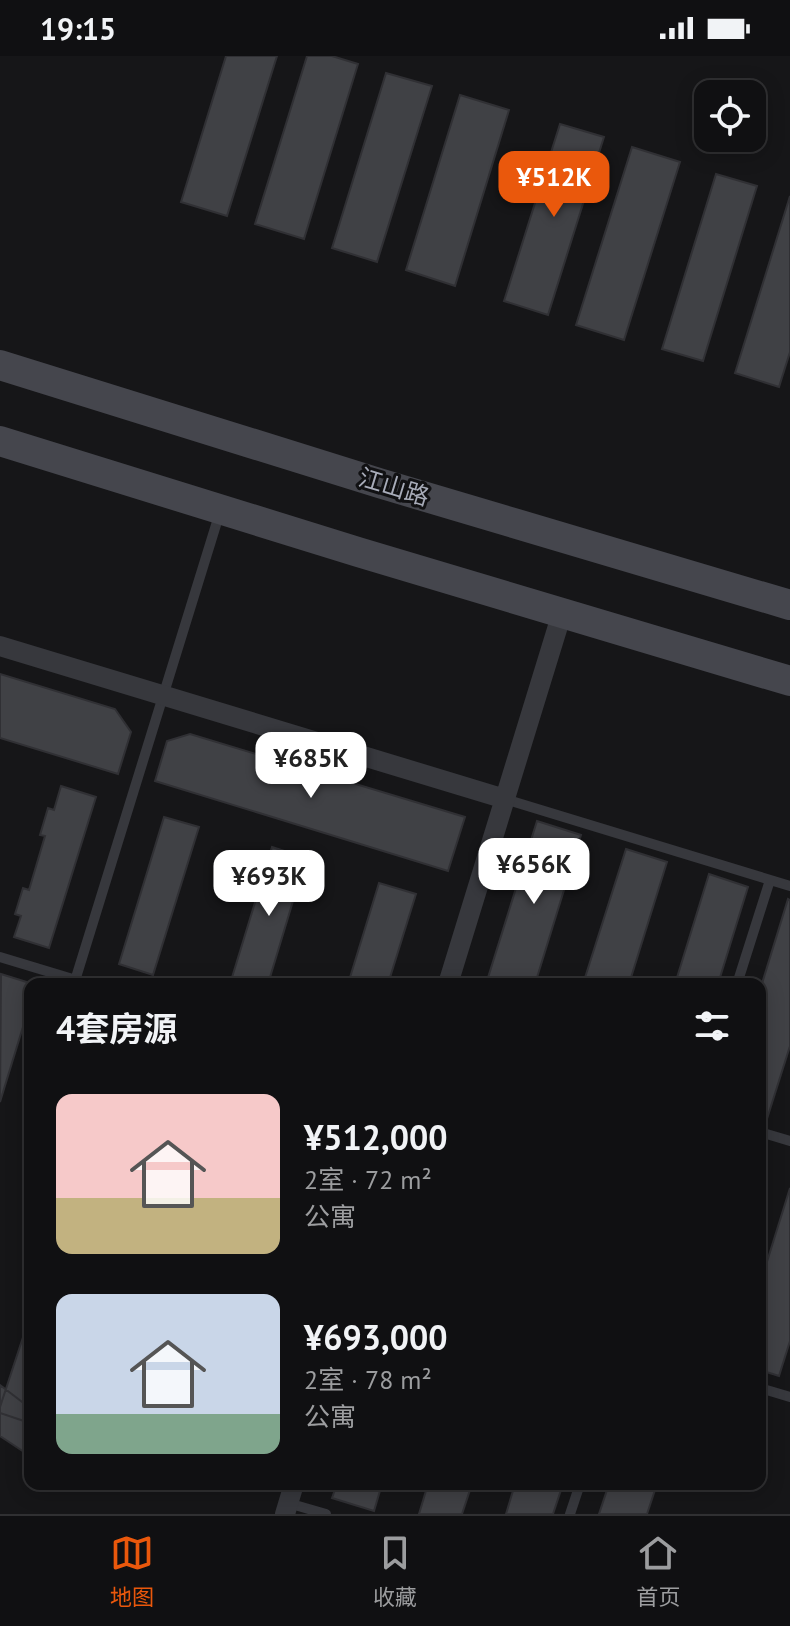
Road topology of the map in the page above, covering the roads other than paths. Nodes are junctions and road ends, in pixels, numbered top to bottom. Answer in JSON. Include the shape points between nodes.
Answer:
{"nodes":[{"id":1,"x":0,"y":365,"type":"edge"},
{"id":2,"x":0,"y":441,"type":"edge"},
{"id":3,"x":221,"y":510,"type":"junction"},
{"id":4,"x":790,"y":605,"type":"edge"},
{"id":5,"x":562,"y":613,"type":"junction"},
{"id":6,"x":0,"y":646,"type":"edge"},
{"id":7,"x":790,"y":681,"type":"edge"},
{"id":8,"x":164,"y":695,"type":"junction"},
{"id":9,"x":505,"y":799,"type":"junction"},
{"id":10,"x":770,"y":880,"type":"junction"},
{"id":11,"x":790,"y":886,"type":"edge"},
{"id":12,"x":0,"y":957,"type":"edge"},
{"id":13,"x":63,"y":978,"type":"edge"},
{"id":14,"x":76,"y":978,"type":"edge"},
{"id":15,"x":450,"y":978,"type":"edge"},
{"id":16,"x":739,"y":978,"type":"edge"},
{"id":17,"x":766,"y":1134,"type":"edge"},
{"id":18,"x":790,"y":1141,"type":"edge"},
{"id":19,"x":766,"y":1390,"type":"edge"},
{"id":20,"x":790,"y":1397,"type":"edge"},
{"id":21,"x":578,"y":1490,"type":"edge"},
{"id":22,"x":289,"y":1500,"type":"edge"},
{"id":23,"x":326,"y":1514,"type":"edge"},
{"id":24,"x":570,"y":1514,"type":"edge"}],
"edges":[{"from":1,"to":4,"type":"main road","name":"江山路"},
{"from":2,"to":3,"type":"main road"},
{"from":3,"to":5,"type":"main road"},
{"from":3,"to":8,"type":"lane"},
{"from":5,"to":7,"type":"main road"},
{"from":5,"to":9,"type":"street"},
{"from":6,"to":8,"type":"street"},
{"from":8,"to":9,"type":"street"},
{"from":8,"to":14,"type":"lane"},
{"from":9,"to":10,"type":"lane"},
{"from":9,"to":15,"type":"street"},
{"from":10,"to":11,"type":"lane"},
{"from":10,"to":16,"type":"lane"},
{"from":12,"to":13,"type":"lane"},
{"from":17,"to":18,"type":"lane"},
{"from":19,"to":20,"type":"lane"},
{"from":21,"to":24,"type":"lane"},
{"from":22,"to":23,"type":"lane"}]}
